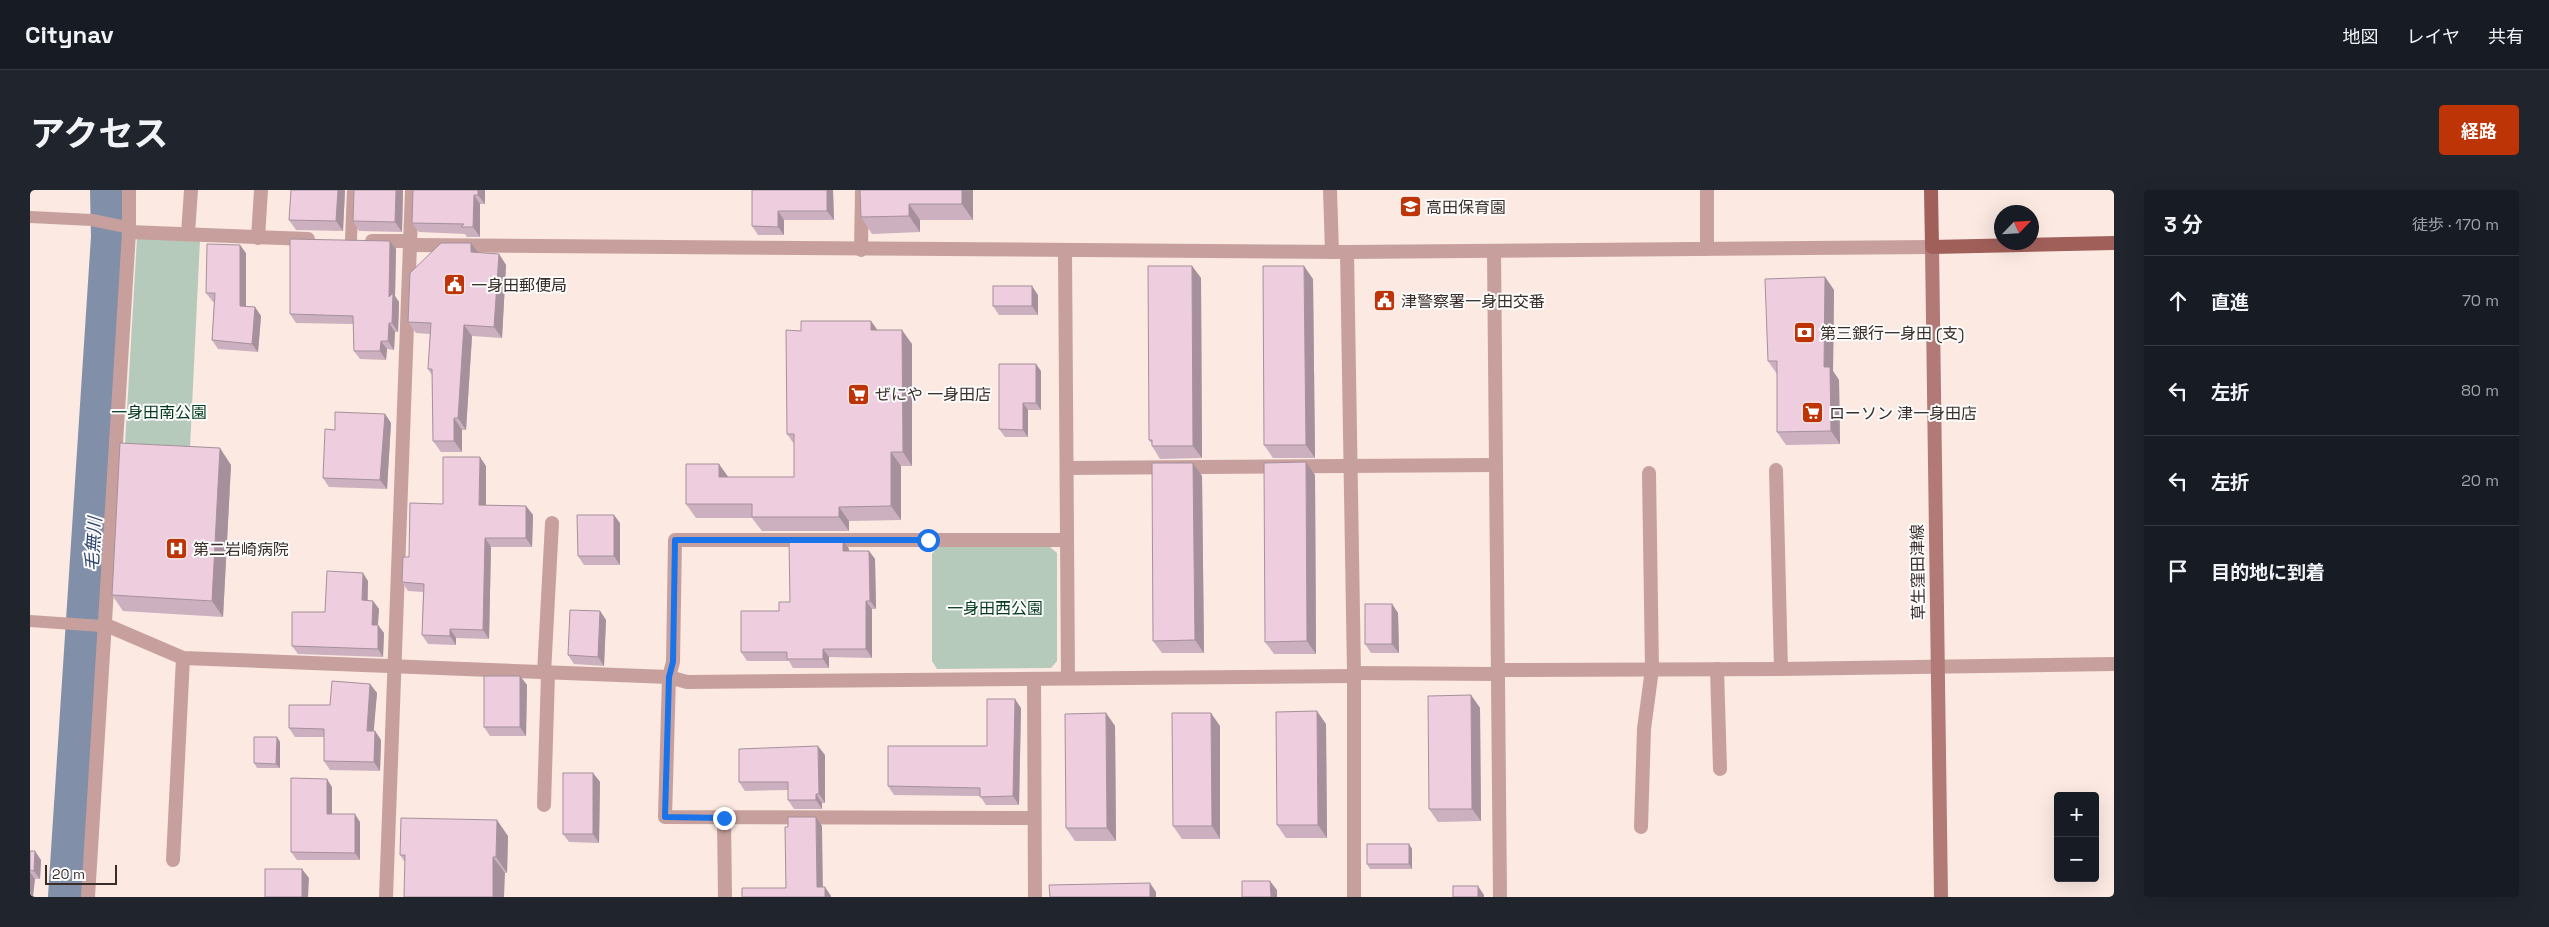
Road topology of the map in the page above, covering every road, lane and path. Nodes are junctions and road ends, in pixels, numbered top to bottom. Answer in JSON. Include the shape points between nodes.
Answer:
{"nodes":[{"id":1,"x":129,"y":190,"type":"edge"},
{"id":2,"x":191,"y":190,"type":"edge"},
{"id":3,"x":261,"y":190,"type":"edge"},
{"id":4,"x":353,"y":190,"type":"edge"},
{"id":5,"x":412,"y":190,"type":"edge"},
{"id":6,"x":862,"y":190,"type":"edge"},
{"id":7,"x":1330,"y":190,"type":"edge"},
{"id":8,"x":1707,"y":190,"type":"edge"},
{"id":9,"x":1932,"y":190,"type":"edge"},
{"id":10,"x":30,"y":217,"type":"edge"},
{"id":11,"x":128,"y":229,"type":"junction"},
{"id":12,"x":188,"y":233,"type":"junction"},
{"id":13,"x":258,"y":238,"type":"junction"},
{"id":14,"x":323,"y":240,"type":"edge"},
{"id":15,"x":346,"y":240,"type":"joint"},
{"id":16,"x":410,"y":243,"type":"junction"},
{"id":17,"x":2114,"y":243,"type":"edge"},
{"id":18,"x":1932,"y":247,"type":"junction"},
{"id":19,"x":1707,"y":249,"type":"junction"},
{"id":20,"x":861,"y":250,"type":"junction"},
{"id":21,"x":1065,"y":250,"type":"junction"},
{"id":22,"x":1494,"y":251,"type":"junction"},
{"id":23,"x":1332,"y":252,"type":"junction"},
{"id":24,"x":1347,"y":252,"type":"junction"},
{"id":25,"x":1495,"y":465,"type":"junction"},
{"id":26,"x":1349,"y":466,"type":"junction"},
{"id":27,"x":1068,"y":468,"type":"junction"},
{"id":28,"x":1776,"y":470,"type":"dead end"},
{"id":29,"x":1650,"y":473,"type":"dead end"},
{"id":30,"x":552,"y":523,"type":"dead end"},
{"id":31,"x":1067,"y":540,"type":"junction"},
{"id":32,"x":30,"y":621,"type":"edge"},
{"id":33,"x":104,"y":625,"type":"junction"},
{"id":34,"x":183,"y":658,"type":"junction"},
{"id":35,"x":2114,"y":664,"type":"edge"},
{"id":36,"x":394,"y":665,"type":"junction"},
{"id":37,"x":1937,"y":667,"type":"junction"},
{"id":38,"x":1652,"y":669,"type":"junction"},
{"id":39,"x":1717,"y":669,"type":"junction"},
{"id":40,"x":1781,"y":669,"type":"junction"},
{"id":41,"x":1497,"y":672,"type":"junction"},
{"id":42,"x":546,"y":674,"type":"junction"},
{"id":43,"x":1354,"y":674,"type":"junction"},
{"id":44,"x":669,"y":677,"type":"junction"},
{"id":45,"x":1068,"y":678,"type":"junction"},
{"id":46,"x":1034,"y":679,"type":"junction"},
{"id":47,"x":1720,"y":769,"type":"dead end"},
{"id":48,"x":544,"y":805,"type":"dead end"},
{"id":49,"x":724,"y":818,"type":"junction"},
{"id":50,"x":1034,"y":818,"type":"junction"},
{"id":51,"x":1640,"y":827,"type":"dead end"},
{"id":52,"x":173,"y":860,"type":"dead end"},
{"id":53,"x":88,"y":897,"type":"edge"},
{"id":54,"x":386,"y":897,"type":"edge"},
{"id":55,"x":725,"y":897,"type":"edge"},
{"id":56,"x":1035,"y":897,"type":"edge"},
{"id":57,"x":1354,"y":897,"type":"edge"},
{"id":58,"x":1500,"y":897,"type":"edge"},
{"id":59,"x":1940,"y":897,"type":"edge"}],
"edges":[{"from":1,"to":11,"type":"street"},
{"from":2,"to":12,"type":"street"},
{"from":3,"to":13,"type":"street"},
{"from":4,"to":15,"type":"lane"},
{"from":5,"to":16,"type":"street"},
{"from":6,"to":20,"type":"street"},
{"from":7,"to":23,"type":"street"},
{"from":8,"to":19,"type":"street"},
{"from":9,"to":18,"type":"main road"},
{"from":10,"to":11,"type":"lane","via":[[98,221]]},
{"from":11,"to":12,"type":"street"},
{"from":11,"to":33,"type":"street"},
{"from":12,"to":13,"type":"street"},
{"from":13,"to":14,"type":"street"},
{"from":15,"to":16,"type":"street"},
{"from":16,"to":20,"type":"street"},
{"from":16,"to":36,"type":"street"},
{"from":17,"to":18,"type":"main road"},
{"from":18,"to":19,"type":"street"},
{"from":18,"to":37,"type":"main road","name":"草生窪田津線"},
{"from":19,"to":22,"type":"street"},
{"from":20,"to":21,"type":"street"},
{"from":21,"to":23,"type":"street"},
{"from":21,"to":27,"type":"street"},
{"from":22,"to":24,"type":"street"},
{"from":22,"to":25,"type":"street"},
{"from":23,"to":24,"type":"street"},
{"from":24,"to":26,"type":"street"},
{"from":25,"to":26,"type":"street"},
{"from":25,"to":41,"type":"street"},
{"from":26,"to":27,"type":"street"},
{"from":26,"to":43,"type":"street"},
{"from":27,"to":31,"type":"street"},
{"from":28,"to":40,"type":"street"},
{"from":29,"to":38,"type":"street"},
{"from":30,"to":42,"type":"street"},
{"from":31,"to":44,"type":"street","via":[[675,540],[673,662]]},
{"from":31,"to":45,"type":"street"},
{"from":32,"to":33,"type":"lane"},
{"from":33,"to":34,"type":"street"},
{"from":33,"to":53,"type":"street"},
{"from":34,"to":36,"type":"street"},
{"from":34,"to":52,"type":"street"},
{"from":35,"to":37,"type":"street"},
{"from":36,"to":42,"type":"street"},
{"from":36,"to":54,"type":"street"},
{"from":37,"to":40,"type":"street"},
{"from":37,"to":59,"type":"main road","name":"草生窪田津線"},
{"from":38,"to":39,"type":"street"},
{"from":38,"to":41,"type":"street"},
{"from":38,"to":51,"type":"street","via":[[1644,729]]},
{"from":39,"to":40,"type":"street"},
{"from":39,"to":47,"type":"street"},
{"from":41,"to":43,"type":"street"},
{"from":41,"to":58,"type":"street"},
{"from":42,"to":44,"type":"street"},
{"from":42,"to":48,"type":"street"},
{"from":43,"to":45,"type":"street"},
{"from":43,"to":57,"type":"street"},
{"from":44,"to":46,"type":"street","via":[[687,682]]},
{"from":44,"to":49,"type":"street","via":[[665,817]]},
{"from":45,"to":46,"type":"street"},
{"from":46,"to":50,"type":"street"},
{"from":49,"to":50,"type":"street"},
{"from":49,"to":55,"type":"street"},
{"from":50,"to":56,"type":"street"}]}
